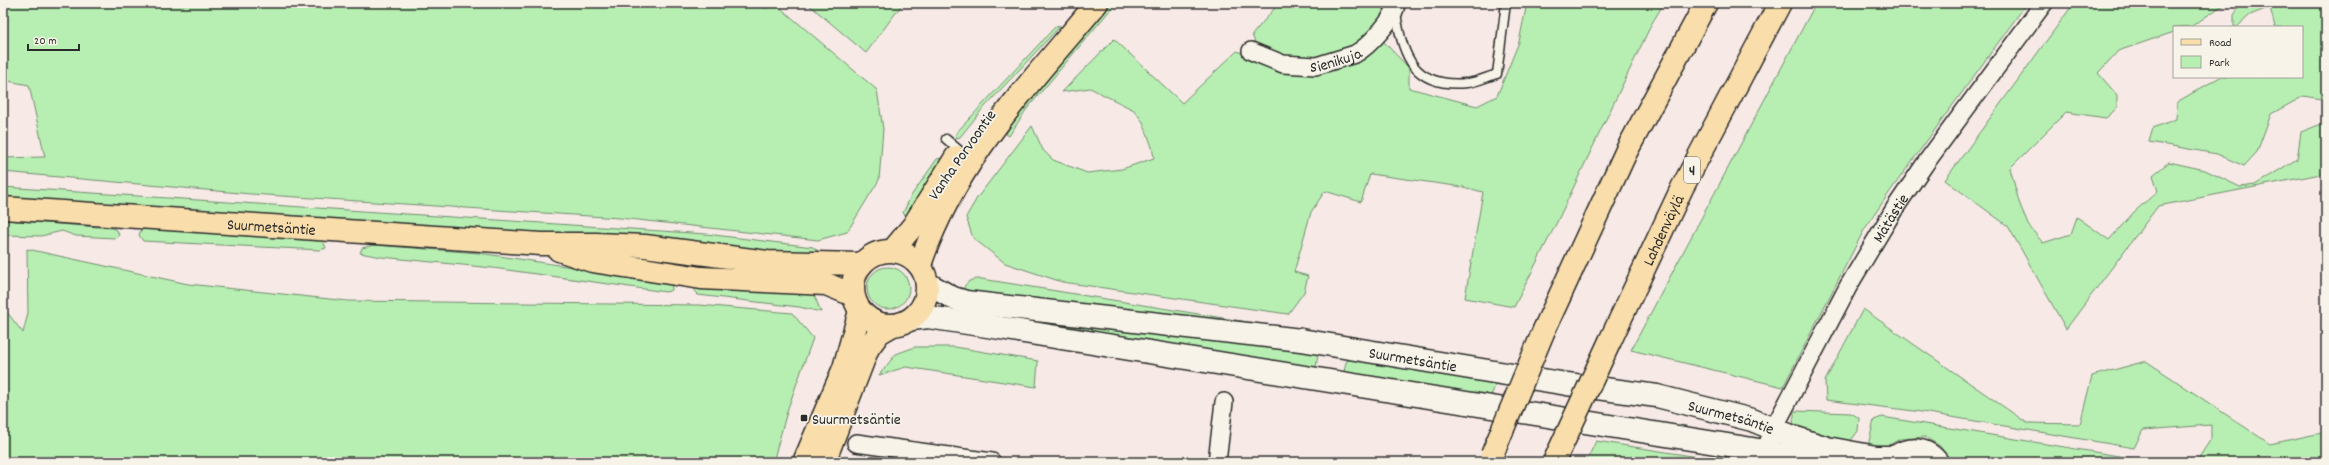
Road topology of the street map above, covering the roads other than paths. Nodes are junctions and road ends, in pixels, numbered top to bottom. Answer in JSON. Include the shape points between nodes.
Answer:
{"nodes":[{"id":1,"x":1097,"y":3,"type":"edge"},
{"id":2,"x":1506,"y":3,"type":"edge"},
{"id":3,"x":1706,"y":3,"type":"edge"},
{"id":4,"x":1780,"y":3,"type":"edge"},
{"id":5,"x":2044,"y":3,"type":"edge"},
{"id":6,"x":1396,"y":6,"type":"edge"},
{"id":7,"x":1251,"y":51,"type":"dead end"},
{"id":8,"x":1040,"y":68,"type":"junction"},
{"id":9,"x":3,"y":208,"type":"edge"},
{"id":10,"x":541,"y":244,"type":"junction"},
{"id":11,"x":893,"y":250,"type":"junction"},
{"id":12,"x":861,"y":264,"type":"junction"},
{"id":13,"x":924,"y":275,"type":"junction"},
{"id":14,"x":857,"y":303,"type":"junction"},
{"id":15,"x":912,"y":319,"type":"junction"},
{"id":16,"x":891,"y":326,"type":"junction"},
{"id":17,"x":1224,"y":402,"type":"dead end"},
{"id":18,"x":1774,"y":428,"type":"junction"},
{"id":19,"x":856,"y":443,"type":"dead end"},
{"id":20,"x":1765,"y":451,"type":"junction"},
{"id":21,"x":1490,"y":459,"type":"edge"},
{"id":22,"x":1893,"y":460,"type":"edge"},
{"id":23,"x":804,"y":462,"type":"edge"},
{"id":24,"x":824,"y":462,"type":"edge"},
{"id":25,"x":992,"y":462,"type":"edge"},
{"id":26,"x":1217,"y":462,"type":"edge"},
{"id":27,"x":1554,"y":462,"type":"edge"},
{"id":28,"x":1815,"y":462,"type":"edge"},
{"id":29,"x":1937,"y":462,"type":"edge"}],
"edges":[{"from":1,"to":8,"type":"main road","name":"Vanha Porvoontie"},
{"from":2,"to":6,"type":"lane","via":[[1497,74],[1468,83],[1431,81],[1415,70],[1398,28]]},
{"from":3,"to":21,"type":"main road","bridge":true,"via":[[1626,152],[1544,330]]},
{"from":4,"to":27,"type":"main road","name":"Lahdenväylä","number":"4","bridge":true,"via":[[1682,188]]},
{"from":5,"to":18,"type":"street","name":"Mätästie","via":[[1895,208],[1849,285]]},
{"from":6,"to":7,"type":"street","name":"Sienikuja","via":[[1384,26],[1360,51],[1316,66],[1283,64]]},
{"from":8,"to":11,"type":"main road","name":"Vanha Porvoontie","via":[[1001,99],[976,127],[953,145],[913,226]]},
{"from":8,"to":13,"type":"main road","name":"Vanha Porvoontie","via":[[968,166],[942,210]]},
{"from":9,"to":10,"type":"main road","name":"Suurmetsäntie"},
{"from":10,"to":12,"type":"main road","name":"Suurmetsäntie","via":[[645,246],[767,262]]},
{"from":10,"to":14,"type":"main road","name":"Suurmetsäntie","via":[[592,260],[658,272],[701,278],[826,284]]},
{"from":11,"to":12,"type":"main road","via":[[870,256]]},
{"from":11,"to":13,"type":"main road","via":[[910,256]]},
{"from":12,"to":14,"type":"main road","via":[[853,283]]},
{"from":13,"to":15,"type":"main road","via":[[926,300]]},
{"from":13,"to":18,"type":"main road","name":"Suurmetsäntie","via":[[953,298],[966,302],[1301,340],[1560,383],[1657,396],[1722,411]]},
{"from":14,"to":16,"type":"main road","via":[[878,324]]},
{"from":14,"to":23,"type":"main road","via":[[844,368]]},
{"from":15,"to":16,"type":"main road"},
{"from":15,"to":20,"type":"main road","name":"Suurmetsäntie","via":[[945,319]]},
{"from":16,"to":24,"type":"main road","via":[[879,334],[868,348]]},
{"from":17,"to":26,"type":"street"},
{"from":18,"to":20,"type":"street","name":"Mätästie"},
{"from":18,"to":22,"type":"main road","name":"Suurmetsäntie","via":[[1827,448]]},
{"from":19,"to":25,"type":"street"},
{"from":20,"to":28,"type":"main road","name":"Suurmetsäntie"},
{"from":22,"to":29,"type":"main road","via":[[1905,451],[1916,450],[1927,453]]}]}
